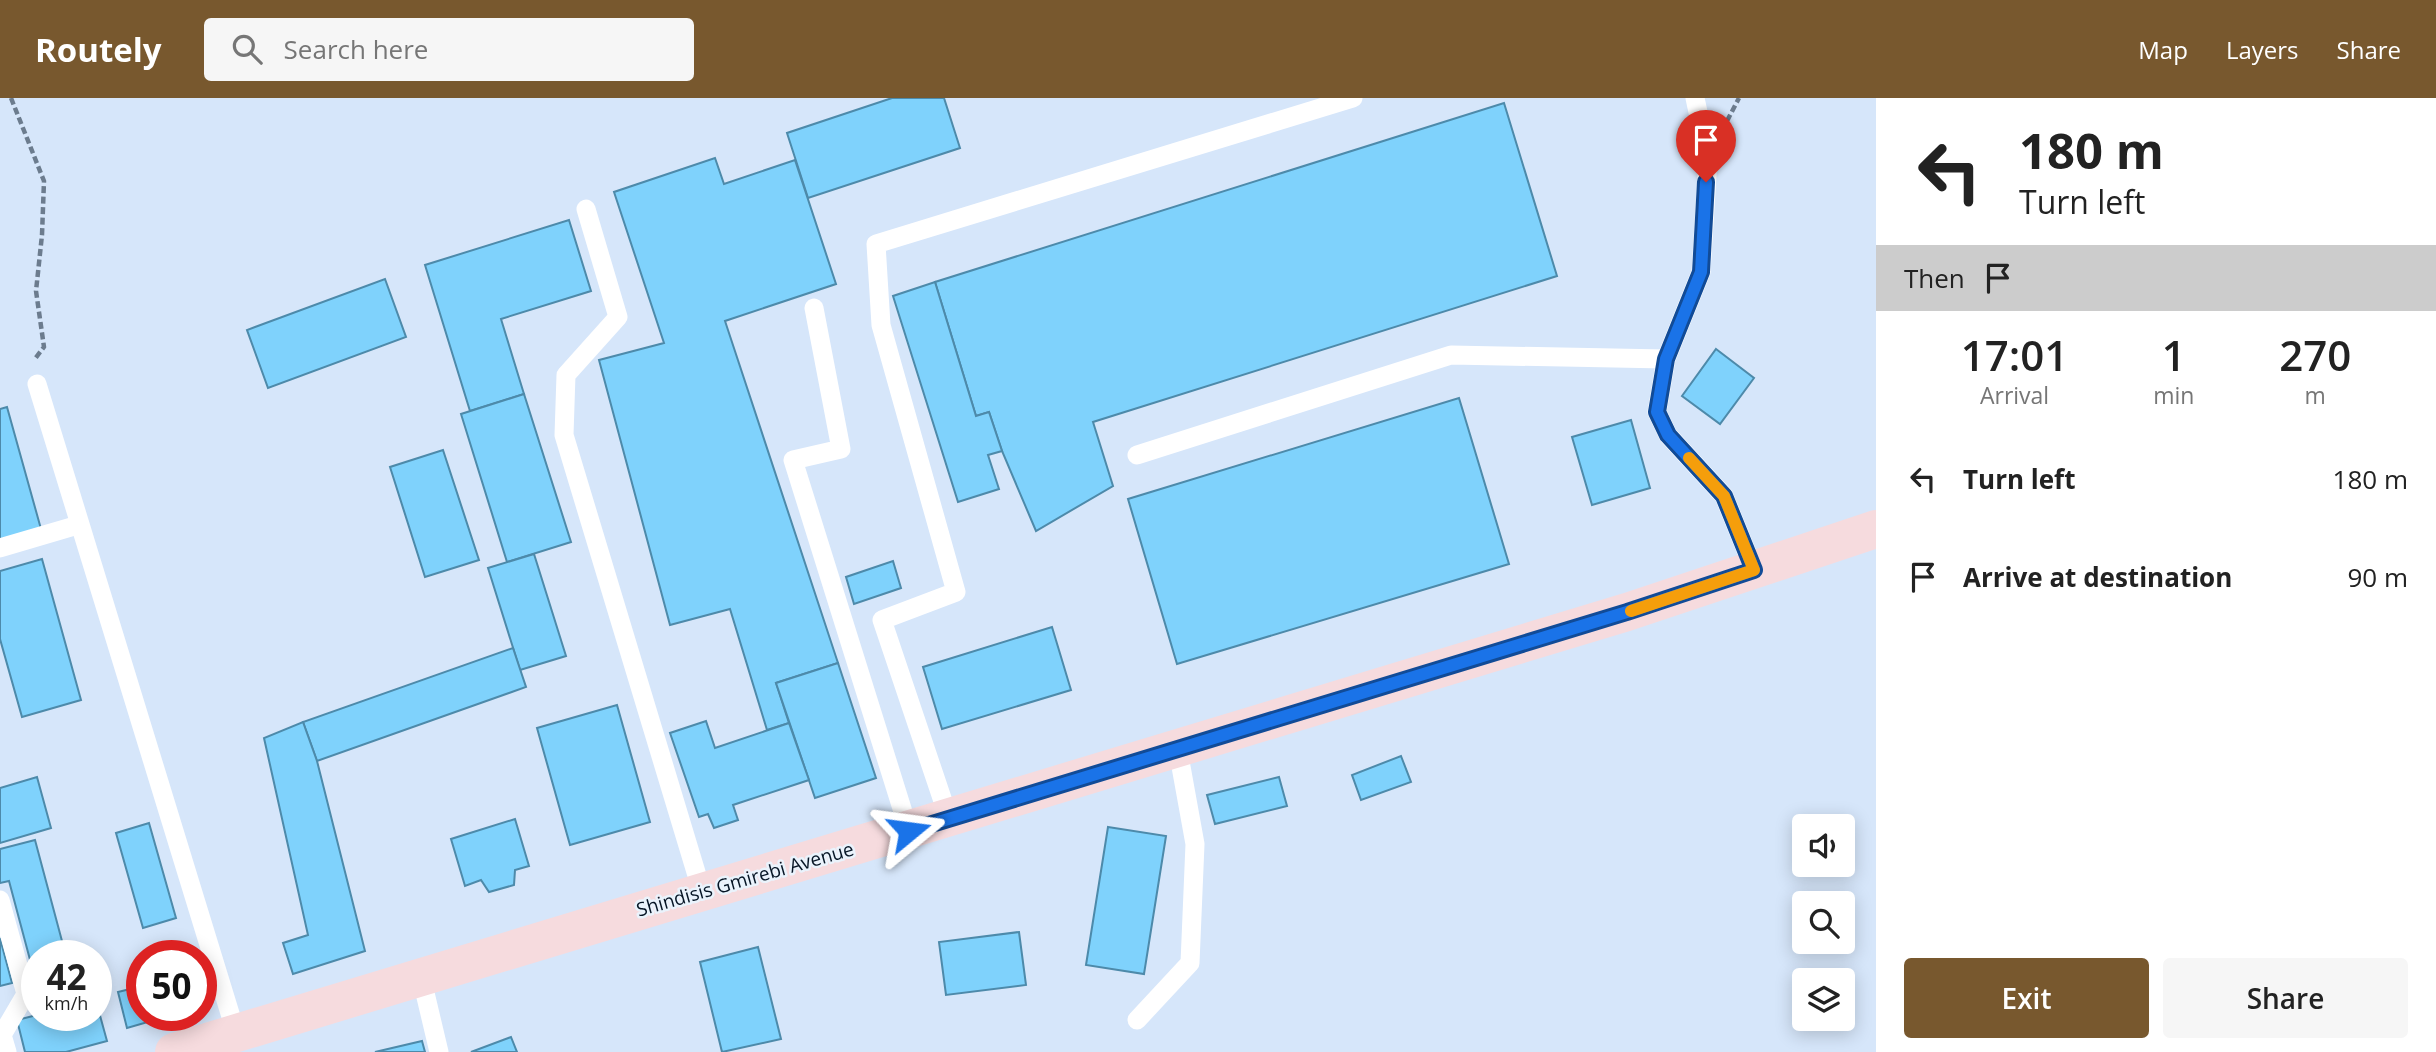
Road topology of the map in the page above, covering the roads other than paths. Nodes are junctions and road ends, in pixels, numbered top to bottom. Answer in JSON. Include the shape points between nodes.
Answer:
{"nodes":[{"id":1,"x":1353,"y":98,"type":"edge"},
{"id":2,"x":1695,"y":98,"type":"edge"},
{"id":3,"x":586,"y":209,"type":"dead end"},
{"id":4,"x":814,"y":308,"type":"dead end"},
{"id":5,"x":1666,"y":359,"type":"junction"},
{"id":6,"x":37,"y":384,"type":"road end"},
{"id":7,"x":1137,"y":455,"type":"dead end"},
{"id":8,"x":78,"y":526,"type":"junction"},
{"id":9,"x":1876,"y":529,"type":"edge"},
{"id":10,"x":0,"y":548,"type":"edge"},
{"id":11,"x":1754,"y":570,"type":"junction"},
{"id":12,"x":1178,"y":750,"type":"junction"},
{"id":13,"x":949,"y":819,"type":"junction"},
{"id":14,"x":909,"y":831,"type":"junction"},
{"id":15,"x":702,"y":892,"type":"junction"},
{"id":16,"x":0,"y":901,"type":"edge"},
{"id":17,"x":421,"y":976,"type":"junction"},
{"id":18,"x":1137,"y":1020,"type":"dead end"},
{"id":19,"x":236,"y":1033,"type":"junction"},
{"id":20,"x":7,"y":1052,"type":"edge"},
{"id":21,"x":174,"y":1052,"type":"edge"},
{"id":22,"x":439,"y":1052,"type":"edge"}],
"edges":[{"from":1,"to":13,"type":"lane","via":[[876,244],[881,325],[956,592],[882,620]]},
{"from":2,"to":5,"type":"lane","via":[[1708,159],[1701,272]]},
{"from":3,"to":15,"type":"lane","via":[[618,317],[566,376],[564,435]]},
{"from":4,"to":14,"type":"lane","via":[[841,449],[793,460]]},
{"from":5,"to":7,"type":"lane","via":[[1451,355]]},
{"from":5,"to":11,"type":"lane","via":[[1657,412],[1668,435],[1724,496]]},
{"from":6,"to":8,"type":"lane"},
{"from":8,"to":10,"type":"lane"},
{"from":8,"to":19,"type":"lane"},
{"from":9,"to":11,"type":"main road","name":"Shindisis Gmirebi Avenue"},
{"from":11,"to":12,"type":"main road","name":"Shindisis Gmirebi Avenue"},
{"from":12,"to":13,"type":"main road","name":"Shindisis Gmirebi Avenue"},
{"from":12,"to":18,"type":"lane","via":[[1195,844],[1189,963]]},
{"from":13,"to":14,"type":"main road","name":"Shindisis Gmirebi Avenue"},
{"from":14,"to":15,"type":"main road","name":"Shindisis Gmirebi Avenue"},
{"from":15,"to":17,"type":"main road","name":"Shindisis Gmirebi Avenue"},
{"from":16,"to":20,"type":"lane","via":[[26,994],[2,1035]]},
{"from":17,"to":19,"type":"main road","name":"Shindisis Gmirebi Avenue"},
{"from":17,"to":22,"type":"lane"},
{"from":19,"to":21,"type":"main road","name":"Shindisis Gmirebi Avenue"}]}
